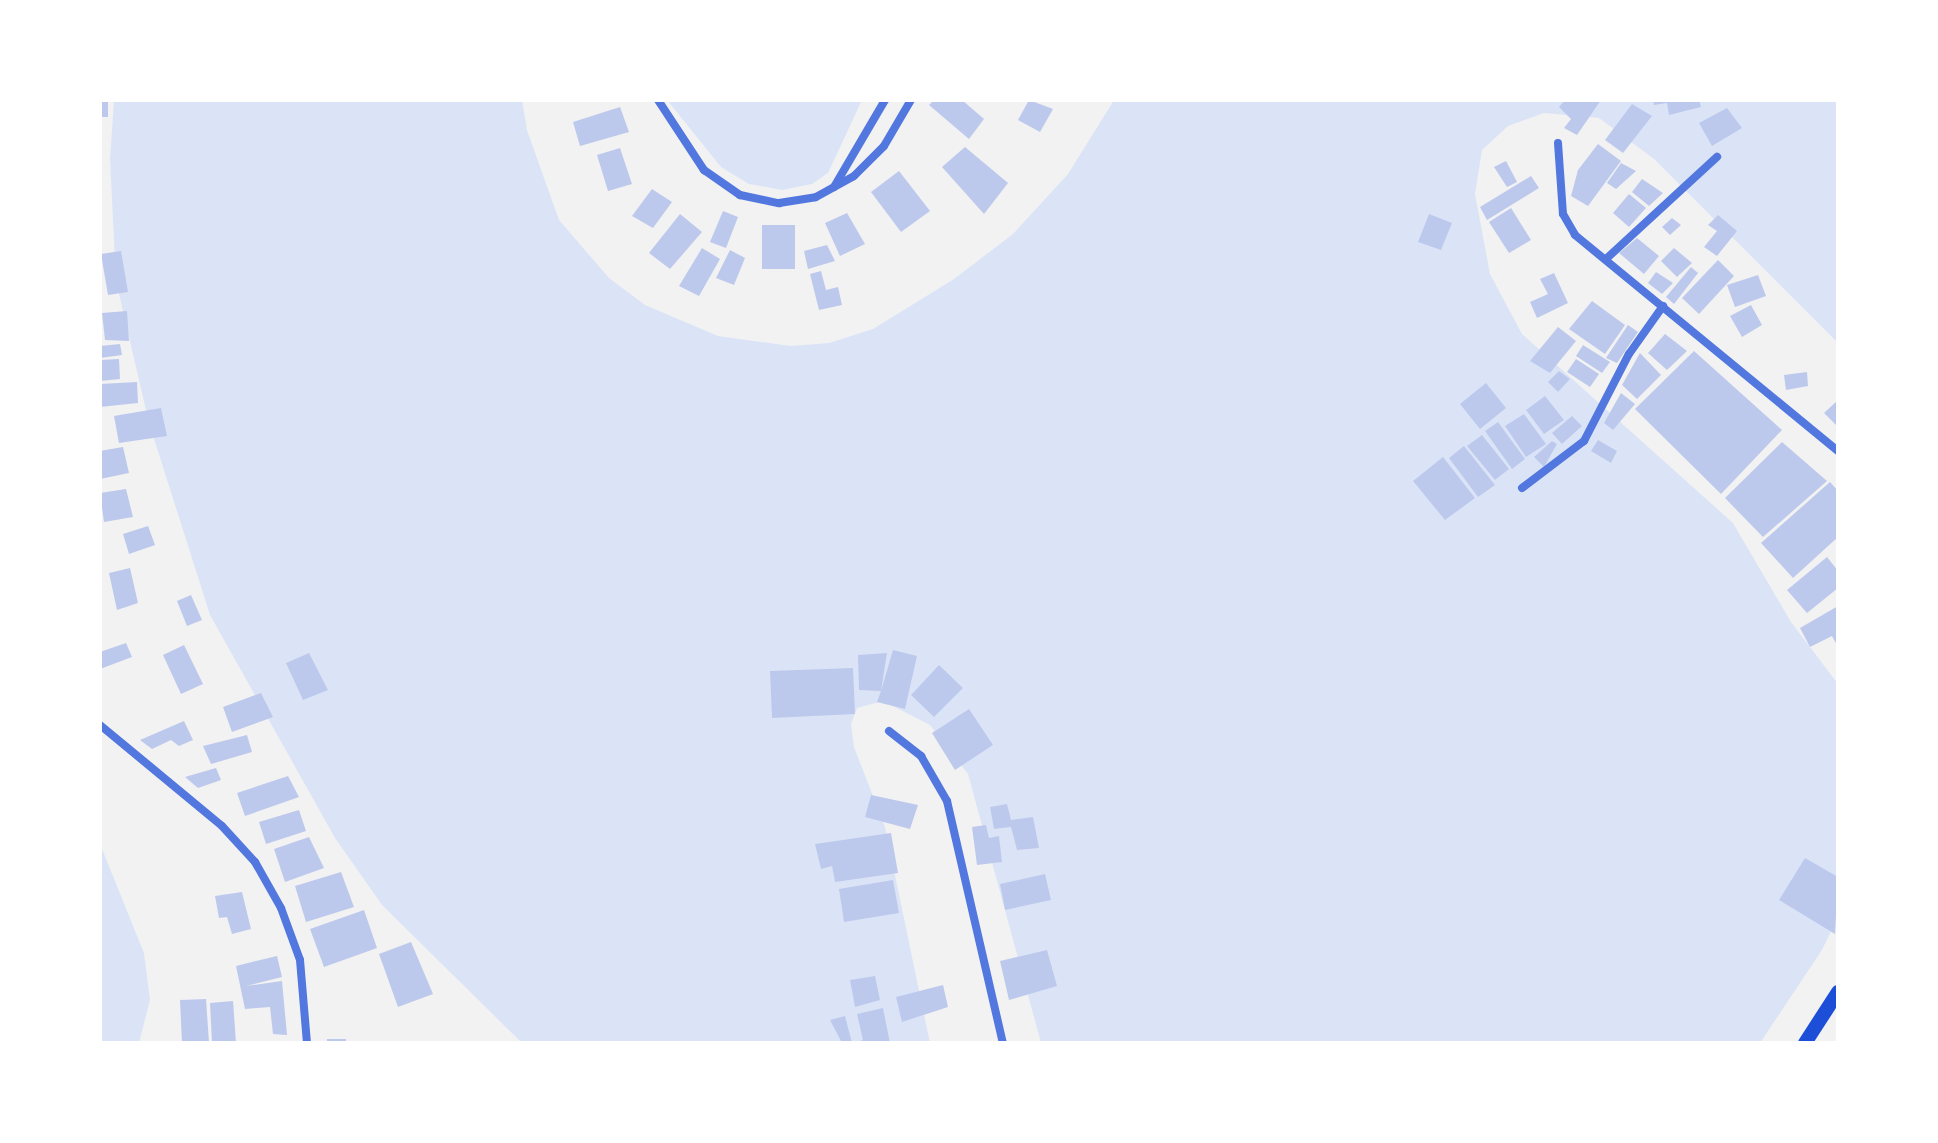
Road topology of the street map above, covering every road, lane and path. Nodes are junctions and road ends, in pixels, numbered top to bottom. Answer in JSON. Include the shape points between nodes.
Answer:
{"nodes":[{"id":1,"x":658,"y":100,"type":"edge"},
{"id":2,"x":885,"y":100,"type":"edge"},
{"id":3,"x":911,"y":100,"type":"edge"},
{"id":4,"x":1558,"y":143,"type":"dead end"},
{"id":5,"x":1717,"y":157,"type":"dead end"},
{"id":6,"x":833,"y":188,"type":"junction"},
{"id":7,"x":1606,"y":259,"type":"junction"},
{"id":8,"x":1663,"y":306,"type":"junction"},
{"id":9,"x":1838,"y":451,"type":"edge"},
{"id":10,"x":1522,"y":488,"type":"dead end"},
{"id":11,"x":100,"y":725,"type":"edge"},
{"id":12,"x":889,"y":731,"type":"dead end"},
{"id":13,"x":1838,"y":992,"type":"edge"},
{"id":14,"x":307,"y":1043,"type":"edge"},
{"id":15,"x":1003,"y":1043,"type":"edge"},
{"id":16,"x":1805,"y":1043,"type":"edge"}],
"edges":[{"from":1,"to":6,"type":"street","via":[[688,152],[740,195],[779,203]]},
{"from":2,"to":6,"type":"street"},
{"from":3,"to":6,"type":"street","via":[[872,161]]},
{"from":4,"to":7,"type":"street","via":[[1566,226]]},
{"from":5,"to":7,"type":"street"},
{"from":7,"to":8,"type":"street"},
{"from":8,"to":9,"type":"street"},
{"from":8,"to":10,"type":"street","via":[[1629,354],[1584,441]]},
{"from":11,"to":14,"type":"street","via":[[222,826],[255,862],[281,908],[300,960]]},
{"from":12,"to":15,"type":"street","via":[[921,756],[947,801]]},
{"from":13,"to":16,"type":"main road"}]}
